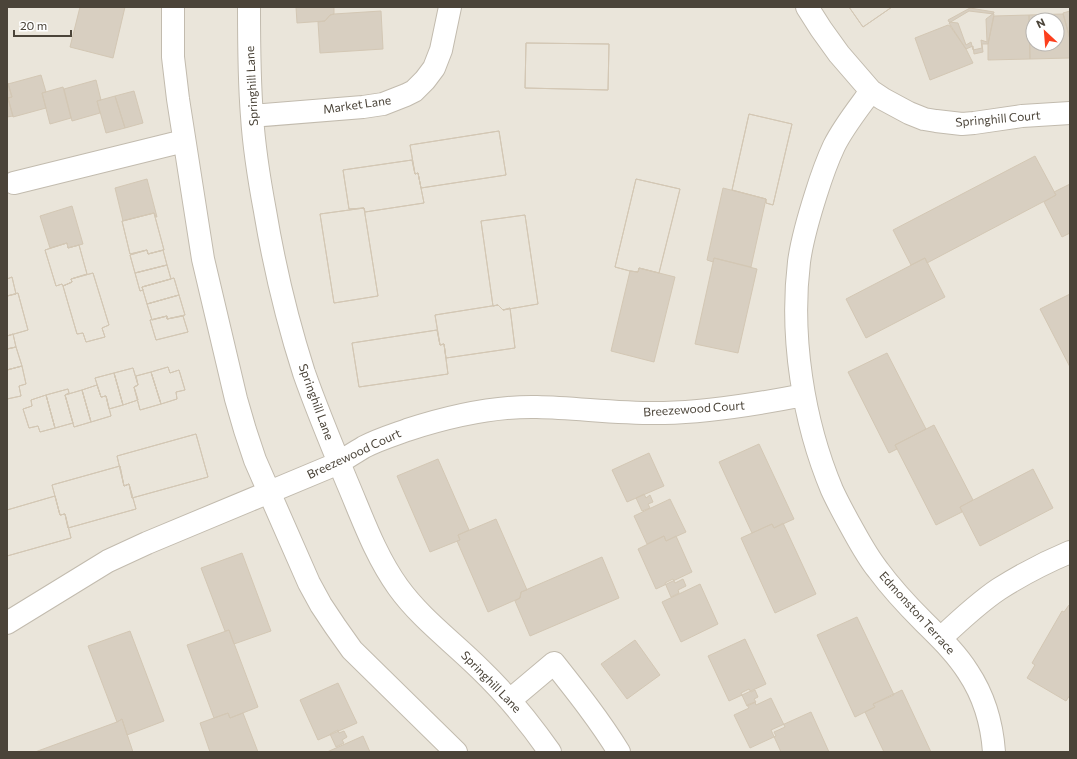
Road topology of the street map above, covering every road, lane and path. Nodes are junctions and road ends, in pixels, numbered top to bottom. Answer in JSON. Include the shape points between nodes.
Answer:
{"nodes":[{"id":1,"x":173,"y":7,"type":"edge"},
{"id":2,"x":249,"y":7,"type":"edge"},
{"id":3,"x":450,"y":7,"type":"edge"},
{"id":4,"x":807,"y":7,"type":"edge"},
{"id":5,"x":871,"y":91,"type":"junction"},
{"id":6,"x":1070,"y":113,"type":"edge"},
{"id":7,"x":252,"y":116,"type":"junction"},
{"id":8,"x":184,"y":141,"type":"junction"},
{"id":9,"x":14,"y":183,"type":"dead end"},
{"id":10,"x":804,"y":396,"type":"junction"},
{"id":11,"x":339,"y":463,"type":"junction"},
{"id":12,"x":269,"y":492,"type":"junction"},
{"id":13,"x":1070,"y":552,"type":"edge"},
{"id":14,"x":7,"y":623,"type":"edge"},
{"id":15,"x":940,"y":638,"type":"junction"},
{"id":16,"x":510,"y":700,"type":"junction"},
{"id":17,"x":456,"y":752,"type":"edge"},
{"id":18,"x":550,"y":752,"type":"edge"},
{"id":19,"x":619,"y":752,"type":"edge"},
{"id":20,"x":994,"y":752,"type":"edge"}],
"edges":[{"from":1,"to":8,"type":"street","via":[[173,57]]},
{"from":2,"to":7,"type":"street","name":"Springhill Lane"},
{"from":3,"to":7,"type":"street","name":"Market Lane","via":[[441,50],[434,68],[414,91],[406,96],[383,104]]},
{"from":4,"to":5,"type":"street","name":"Springhill Court","via":[[839,54]]},
{"from":5,"to":6,"type":"street","name":"Springhill Court","via":[[909,113],[924,119],[949,123],[974,123]]},
{"from":5,"to":10,"type":"street","name":"Edmonston Terrace","via":[[847,123],[834,147],[823,172],[805,231],[799,261],[796,312]]},
{"from":7,"to":11,"type":"street","name":"Springhill Lane","via":[[259,177],[285,308],[304,373]]},
{"from":8,"to":9,"type":"street"},
{"from":8,"to":12,"type":"street","via":[[203,259],[236,399],[255,460]]},
{"from":10,"to":11,"type":"street","name":"Breezewood Court","via":[[752,405],[684,412],[633,413],[535,407],[500,409],[439,420],[402,432],[365,446]]},
{"from":10,"to":15,"type":"street","name":"Edmonston Terrace","via":[[832,491],[861,545],[891,587]]},
{"from":11,"to":12,"type":"street","name":"Breezewood Court"},
{"from":11,"to":16,"type":"street","name":"Springhill Lane","via":[[377,550],[397,585],[429,623],[481,669]]},
{"from":12,"to":14,"type":"street","name":"Breezewood Court","via":[[108,561]]},
{"from":12,"to":17,"type":"street","via":[[309,583],[334,626],[352,650]]},
{"from":13,"to":15,"type":"street","via":[[999,590]]},
{"from":15,"to":20,"type":"street","name":"Edmonston Terrace","via":[[961,662],[978,691],[990,722]]},
{"from":16,"to":18,"type":"street","name":"Springhill Lane"},
{"from":16,"to":19,"type":"street","via":[[554,663],[606,730]]}]}
